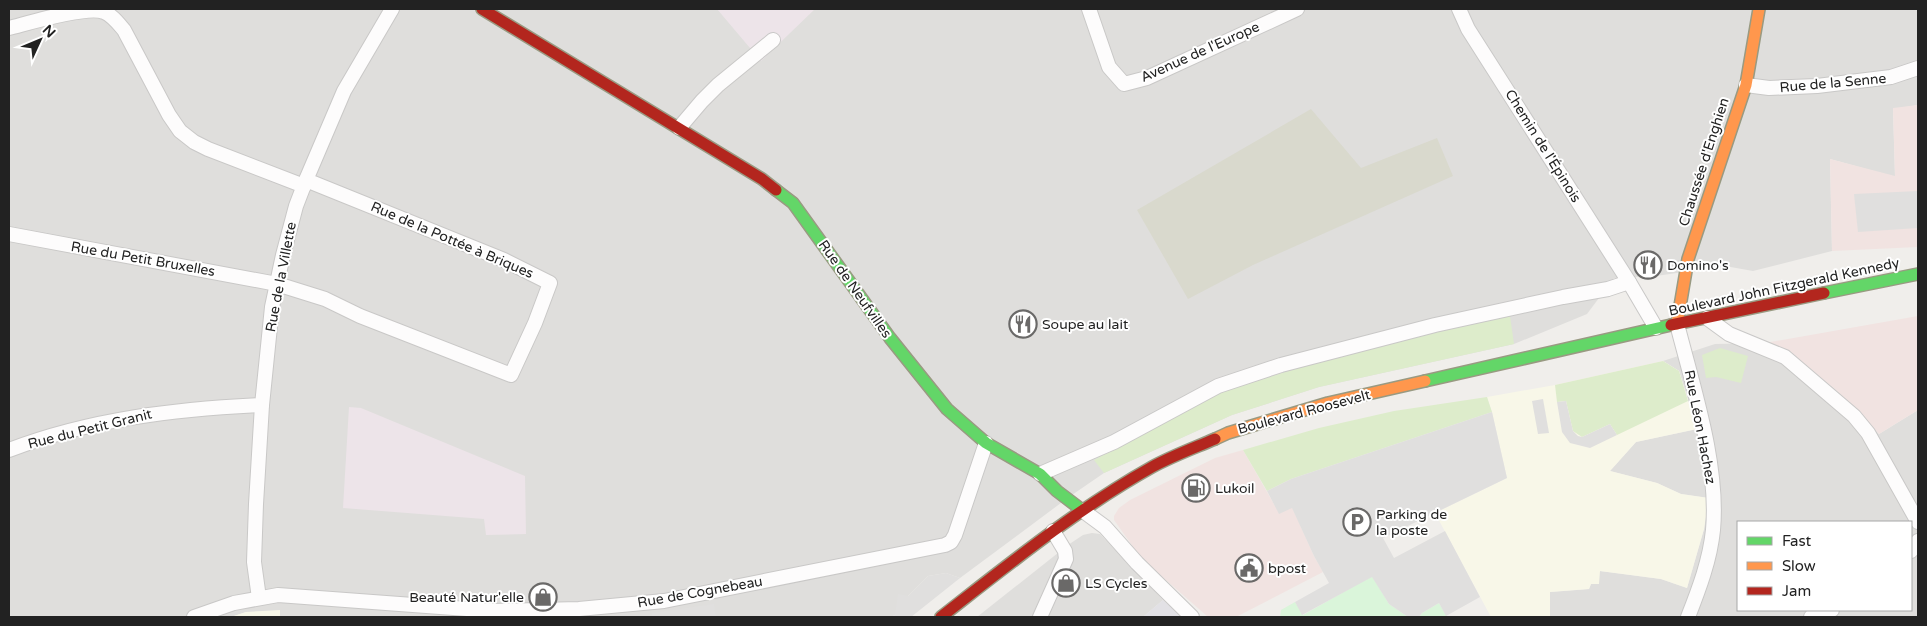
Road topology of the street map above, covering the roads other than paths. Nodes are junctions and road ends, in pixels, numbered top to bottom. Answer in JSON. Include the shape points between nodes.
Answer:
{"nodes":[{"id":1,"x":392,"y":9,"type":"edge"},
{"id":2,"x":482,"y":9,"type":"edge"},
{"id":3,"x":1088,"y":9,"type":"edge"},
{"id":4,"x":1297,"y":9,"type":"edge"},
{"id":5,"x":1459,"y":9,"type":"edge"},
{"id":6,"x":1759,"y":9,"type":"edge"},
{"id":7,"x":9,"y":28,"type":"edge"},
{"id":8,"x":774,"y":40,"type":"dead end"},
{"id":9,"x":1918,"y":68,"type":"edge"},
{"id":10,"x":1746,"y":85,"type":"junction"},
{"id":11,"x":679,"y":128,"type":"junction"},
{"id":12,"x":305,"y":183,"type":"junction"},
{"id":13,"x":9,"y":234,"type":"edge"},
{"id":14,"x":1918,"y":274,"type":"edge"},
{"id":15,"x":1629,"y":282,"type":"junction"},
{"id":16,"x":277,"y":284,"type":"junction"},
{"id":17,"x":1707,"y":318,"type":"junction"},
{"id":18,"x":1677,"y":324,"type":"junction"},
{"id":19,"x":1656,"y":328,"type":"junction"},
{"id":20,"x":262,"y":405,"type":"junction"},
{"id":21,"x":986,"y":443,"type":"junction"},
{"id":22,"x":9,"y":450,"type":"edge"},
{"id":23,"x":1040,"y":474,"type":"junction"},
{"id":24,"x":1082,"y":510,"type":"junction"},
{"id":25,"x":1918,"y":522,"type":"edge"},
{"id":26,"x":1053,"y":531,"type":"junction"},
{"id":27,"x":259,"y":598,"type":"junction"},
{"id":28,"x":1829,"y":611,"type":"edge"},
{"id":29,"x":194,"y":617,"type":"edge"},
{"id":30,"x":941,"y":617,"type":"edge"},
{"id":31,"x":1040,"y":617,"type":"edge"},
{"id":32,"x":1191,"y":617,"type":"edge"},
{"id":33,"x":1688,"y":617,"type":"edge"},
{"id":34,"x":1811,"y":617,"type":"edge"}],
"edges":[{"from":1,"to":12,"type":"street","name":"Rue de la Villette","via":[[344,91]]},
{"from":2,"to":11,"type":"main road","name":"Rue de Neufvilles"},
{"from":3,"to":4,"type":"street","name":"Avenue de l'Europe","via":[[1109,67],[1124,84],[1147,78]]},
{"from":5,"to":15,"type":"street","name":"Chemin de l'Épinois"},
{"from":6,"to":10,"type":"main road","name":"Chaussée d'Enghien"},
{"from":7,"to":12,"type":"street","via":[[80,12],[104,12],[124,30],[180,131],[208,149]]},
{"from":8,"to":11,"type":"street","via":[[702,101]]},
{"from":9,"to":10,"type":"street","name":"Rue de la Senne","via":[[1891,78],[1817,86],[1769,88]]},
{"from":10,"to":18,"type":"main road","name":"Chaussée d'Enghien","via":[[1688,259]]},
{"from":11,"to":21,"type":"main road","name":"Rue de Neufvilles","via":[[793,202],[895,345],[947,409]]},
{"from":12,"to":16,"type":"street","name":"Rue de la Villette"},
{"from":12,"to":16,"type":"street","name":"Rue de la Pottée à Briques","via":[[504,260],[550,282],[535,324],[511,374],[360,316],[325,299]]},
{"from":13,"to":16,"type":"street","name":"Rue du Petit Bruxelles"},
{"from":14,"to":17,"type":"main road","name":"Boulevard John Fitzgerald Kennedy"},
{"from":15,"to":19,"type":"street","name":"Chemin de l'Épinois"},
{"from":15,"to":23,"type":"street","via":[[1435,325],[1281,365],[1218,386],[1114,442]]},
{"from":16,"to":20,"type":"street","name":"Rue de la Villette"},
{"from":17,"to":18,"type":"main road","name":"Boulevard John Fitzgerald Kennedy"},
{"from":17,"to":25,"type":"street","via":[[1729,334],[1785,358],[1854,416],[1868,433]]},
{"from":18,"to":19,"type":"main road","name":"Boulevard John Fitzgerald Kennedy"},
{"from":18,"to":33,"type":"street","name":"Rue Léon Hachez","via":[[1712,476],[1713,529],[1708,559]]},
{"from":19,"to":24,"type":"main road","name":"Boulevard Roosevelt","via":[[1328,403],[1258,423],[1154,466]]},
{"from":20,"to":22,"type":"street","name":"Rue du Petit Granit","via":[[154,413],[68,432]]},
{"from":20,"to":27,"type":"street","name":"Rue de la Villette","via":[[254,562]]},
{"from":21,"to":23,"type":"main road","name":"Rue de Neufvilles"},
{"from":21,"to":27,"type":"street","name":"Rue de Cognebeau","via":[[955,535],[944,545],[664,601],[540,611],[494,611],[278,595]]},
{"from":23,"to":24,"type":"main road","name":"Rue de Neufvilles","via":[[1057,492]]},
{"from":24,"to":26,"type":"main road","name":"Boulevard Roosevelt"},
{"from":24,"to":32,"type":"street","name":"Rue de Neufvilles","via":[[1105,527]]},
{"from":26,"to":30,"type":"main road","name":"Boulevard Roosevelt"},
{"from":26,"to":31,"type":"street","via":[[1066,551],[1066,558]]},
{"from":27,"to":29,"type":"street","name":"Rue de Cognebeau"},
{"from":28,"to":34,"type":"street"}]}
